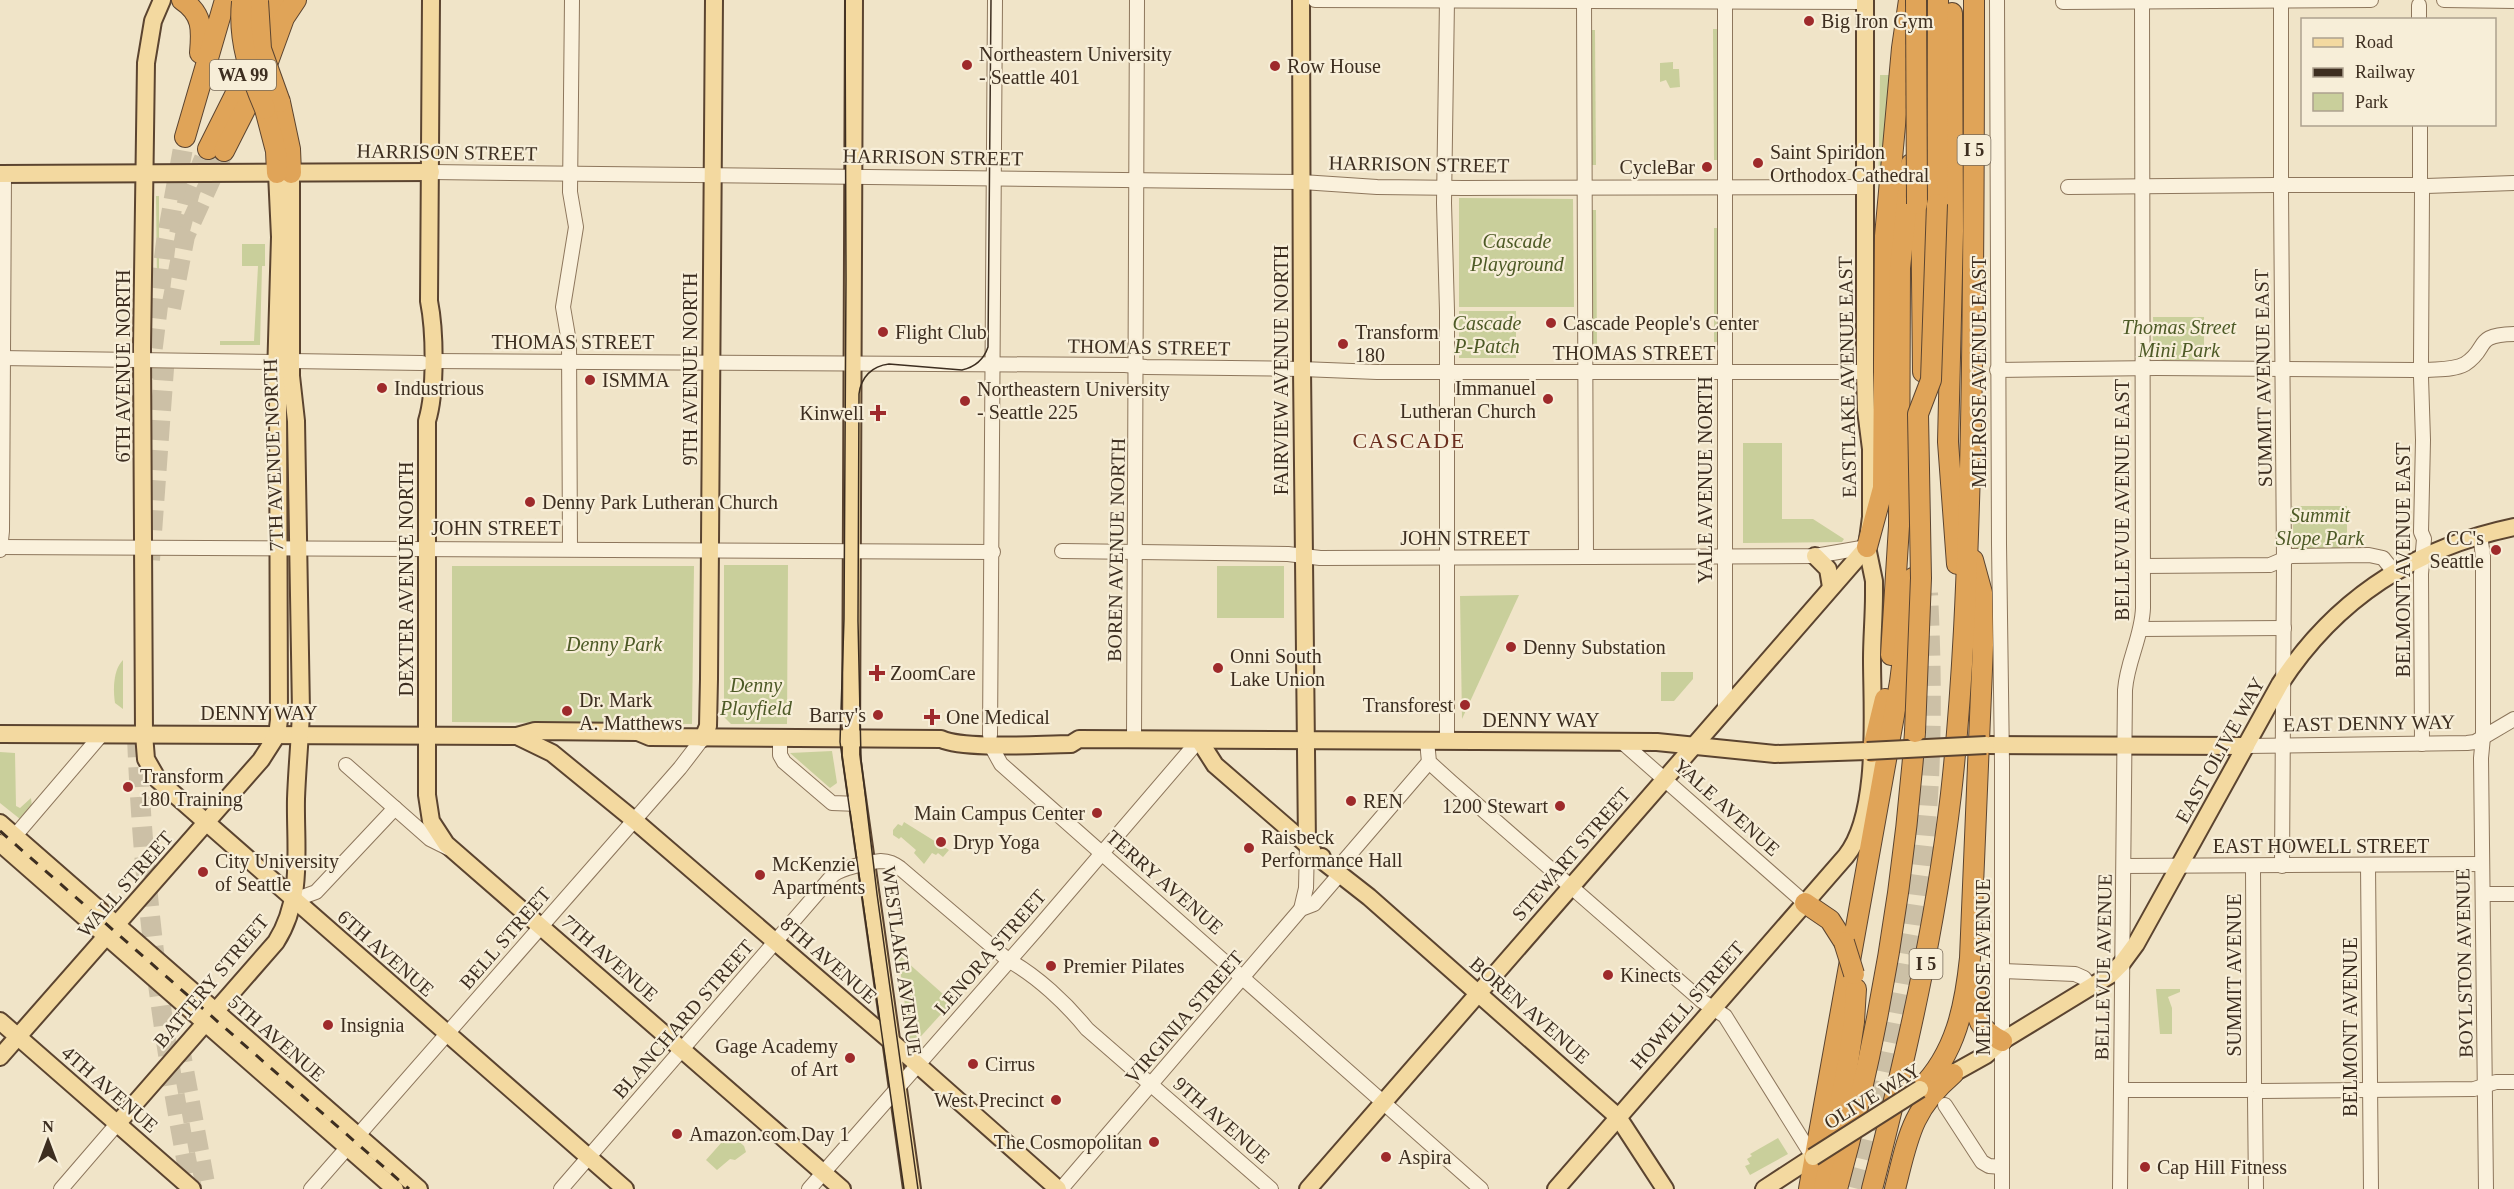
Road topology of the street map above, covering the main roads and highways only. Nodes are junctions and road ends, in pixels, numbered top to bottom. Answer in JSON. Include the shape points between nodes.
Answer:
{"nodes":[{"id":1,"x":162,"y":0,"type":"edge"},
{"id":2,"x":182,"y":0,"type":"edge"},
{"id":3,"x":274,"y":0,"type":"edge"},
{"id":4,"x":296,"y":0,"type":"edge"},
{"id":5,"x":431,"y":0,"type":"edge"},
{"id":6,"x":714,"y":0,"type":"edge"},
{"id":7,"x":854,"y":0,"type":"edge"},
{"id":8,"x":1301,"y":0,"type":"edge"},
{"id":9,"x":1909,"y":0,"type":"edge"},
{"id":10,"x":1974,"y":0,"type":"edge"},
{"id":11,"x":245,"y":1,"type":"edge"},
{"id":12,"x":1865,"y":1,"type":"edge"},
{"id":13,"x":1933,"y":3,"type":"edge"},
{"id":14,"x":198,"y":85,"type":"junction"},
{"id":15,"x":1920,"y":100,"type":"junction"},
{"id":16,"x":185,"y":137,"type":"tunnel mouth"},
{"id":17,"x":145,"y":172,"type":"junction"},
{"id":18,"x":431,"y":172,"type":"junction"},
{"id":19,"x":284,"y":173,"type":"junction"},
{"id":20,"x":2,"y":174,"type":"edge"},
{"id":21,"x":284,"y":362,"type":"junction"},
{"id":22,"x":1900,"y":482,"type":"junction"},
{"id":23,"x":1924,"y":489,"type":"junction"},
{"id":24,"x":2514,"y":527,"type":"edge"},
{"id":25,"x":1968,"y":540,"type":"junction"},
{"id":26,"x":1867,"y":547,"type":"junction"},
{"id":27,"x":1815,"y":556,"type":"road end"},
{"id":28,"x":1832,"y":587,"type":"junction"},
{"id":29,"x":1928,"y":587,"type":"tunnel mouth"},
{"id":30,"x":1964,"y":642,"type":"junction"},
{"id":31,"x":0,"y":734,"type":"edge"},
{"id":32,"x":144,"y":734,"type":"junction"},
{"id":33,"x":277,"y":735,"type":"junction"},
{"id":34,"x":298,"y":735,"type":"junction"},
{"id":35,"x":428,"y":736,"type":"junction"},
{"id":36,"x":517,"y":736,"type":"junction"},
{"id":37,"x":650,"y":737,"type":"junction"},
{"id":38,"x":702,"y":738,"type":"junction"},
{"id":39,"x":851,"y":738,"type":"junction"},
{"id":40,"x":1199,"y":740,"type":"junction"},
{"id":41,"x":1306,"y":740,"type":"junction"},
{"id":42,"x":561,"y":741,"type":"junction"},
{"id":43,"x":1694,"y":745,"type":"junction"},
{"id":44,"x":1994,"y":745,"type":"joint"},
{"id":45,"x":2246,"y":746,"type":"junction"},
{"id":46,"x":1872,"y":752,"type":"junction"},
{"id":47,"x":569,"y":767,"type":"junction"},
{"id":48,"x":206,"y":822,"type":"junction"},
{"id":49,"x":0,"y":823,"type":"edge"},
{"id":50,"x":5,"y":845,"type":"edge"},
{"id":51,"x":1307,"y":845,"type":"junction"},
{"id":52,"x":453,"y":850,"type":"joint"},
{"id":53,"x":1851,"y":850,"type":"joint"},
{"id":54,"x":294,"y":900,"type":"junction"},
{"id":55,"x":1805,"y":903,"type":"junction"},
{"id":56,"x":112,"y":931,"type":"junction"},
{"id":57,"x":1970,"y":958,"type":"junction"},
{"id":58,"x":1479,"y":993,"type":"junction"},
{"id":59,"x":209,"y":1016,"type":"junction"},
{"id":60,"x":0,"y":1021,"type":"edge"},
{"id":61,"x":18,"y":1037,"type":"junction"},
{"id":62,"x":2002,"y":1041,"type":"junction"},
{"id":63,"x":892,"y":1042,"type":"junction"},
{"id":64,"x":0,"y":1058,"type":"edge"},
{"id":65,"x":1953,"y":1074,"type":"junction"},
{"id":66,"x":1920,"y":1089,"type":"junction"},
{"id":67,"x":1618,"y":1117,"type":"junction"},
{"id":68,"x":117,"y":1124,"type":"junction"},
{"id":69,"x":352,"y":1142,"type":"junction"},
{"id":70,"x":192,"y":1189,"type":"edge"},
{"id":71,"x":394,"y":1189,"type":"edge"},
{"id":72,"x":419,"y":1189,"type":"edge"},
{"id":73,"x":625,"y":1189,"type":"edge"},
{"id":74,"x":842,"y":1189,"type":"edge"},
{"id":75,"x":912,"y":1189,"type":"edge"},
{"id":76,"x":1059,"y":1189,"type":"edge"},
{"id":77,"x":1308,"y":1189,"type":"edge"},
{"id":78,"x":1556,"y":1189,"type":"edge"},
{"id":79,"x":1665,"y":1189,"type":"edge"},
{"id":80,"x":1764,"y":1189,"type":"edge"},
{"id":81,"x":1809,"y":1189,"type":"edge"},
{"id":82,"x":1824,"y":1189,"type":"edge"},
{"id":83,"x":1837,"y":1189,"type":"edge"},
{"id":84,"x":1872,"y":1189,"type":"edge"},
{"id":85,"x":1895,"y":1189,"type":"edge"}],
"edges":[{"from":1,"to":17,"type":"main road","name":"6TH AVENUE NORTH","via":[[153,21],[146,63]]},
{"from":2,"to":14,"type":"highway","via":[[196,12],[202,25]]},
{"from":3,"to":4,"type":"highway","number":"WA 99","via":[[216,150],[265,70],[284,18]]},
{"from":5,"to":18,"type":"main road","name":"DEXTER AVENUE NORTH"},
{"from":6,"to":38,"type":"main road","name":"9TH AVENUE NORTH","via":[[708,724]]},
{"from":7,"to":39,"type":"main road","name":"WESTLAKE AVENUE"},
{"from":8,"to":41,"type":"main road","name":"FAIRVIEW AVENUE NORTH"},
{"from":9,"to":26,"type":"highway","via":[[1887,205],[1883,488]]},
{"from":10,"to":25,"type":"highway","number":"I 5","via":[[1974,299]]},
{"from":11,"to":14,"type":"highway","number":"WA 99"},
{"from":11,"to":19,"type":"highway","bridge":true,"via":[[261,49],[272,106],[289,138]]},
{"from":12,"to":26,"type":"main road","name":"EASTLAKE AVENUE EAST","via":[[1865,372],[1871,459]]},
{"from":13,"to":15,"type":"highway"},
{"from":13,"to":30,"type":"highway","via":[[1953,231],[1948,451]]},
{"from":13,"to":83,"type":"highway","number":"I 5","bridge":true,"via":[[1937,204],[1930,380],[1918,414],[1920,639],[1909,798],[1897,899],[1873,1039]]},
{"from":14,"to":16,"type":"highway","number":"WA 99"},
{"from":15,"to":22,"type":"highway","via":[[1900,268]]},
{"from":15,"to":23,"type":"highway"},
{"from":17,"to":19,"type":"main road","name":"HARRISON STREET"},
{"from":17,"to":20,"type":"main road","name":"HARRISON STREET"},
{"from":17,"to":32,"type":"main road","name":"6TH AVENUE NORTH"},
{"from":18,"to":19,"type":"main road","name":"HARRISON STREET"},
{"from":18,"to":35,"type":"main road","name":"DEXTER AVENUE NORTH","via":[[429,300],[422,318],[427,362],[422,405],[428,421]]},
{"from":19,"to":21,"type":"main road","name":"7TH AVENUE NORTH"},
{"from":21,"to":33,"type":"main road","name":"7TH AVENUE NORTH"},
{"from":21,"to":34,"type":"main road","name":"7TH AVENUE NORTH","via":[[296,421],[301,711]]},
{"from":22,"to":26,"type":"highway","via":[[1886,526]]},
{"from":22,"to":46,"type":"highway","via":[[1891,656],[1883,712]]},
{"from":23,"to":29,"type":"highway"},
{"from":23,"to":81,"type":"highway","via":[[1900,682]]},
{"from":24,"to":45,"type":"main road","name":"EAST OLIVE WAY","via":[[2453,543],[2422,556],[2366,591],[2329,623],[2296,661]]},
{"from":25,"to":30,"type":"highway","number":"I 5"},
{"from":25,"to":57,"type":"highway","via":[[1983,593]]},
{"from":26,"to":28,"type":"main road","name":"STEWART STREET"},
{"from":26,"to":46,"type":"main road","name":"EASTLAKE AVENUE EAST","via":[[1874,581]]},
{"from":27,"to":28,"type":"main road","via":[[1828,569]]},
{"from":28,"to":43,"type":"main road","name":"STEWART STREET"},
{"from":30,"to":84,"type":"highway","number":"I 5","via":[[1950,797],[1925,968]]},
{"from":31,"to":32,"type":"main road","name":"DENNY WAY"},
{"from":32,"to":33,"type":"main road","name":"DENNY WAY"},
{"from":32,"to":48,"type":"main road","name":"6TH AVENUE","via":[[146,759],[152,772]]},
{"from":33,"to":34,"type":"main road","name":"DENNY WAY"},
{"from":33,"to":48,"type":"main road","name":"WALL STREET","via":[[261,760]]},
{"from":34,"to":35,"type":"main road","name":"DENNY WAY"},
{"from":34,"to":54,"type":"main road","name":"7TH AVENUE NORTH"},
{"from":35,"to":36,"type":"main road","name":"DENNY WAY"},
{"from":35,"to":52,"type":"main road","name":"DEXTER AVENUE NORTH","via":[[429,813],[440,837]]},
{"from":36,"to":37,"type":"main road","name":"DENNY WAY","via":[[535,731],[638,732]]},
{"from":36,"to":42,"type":"main road","name":"DENNY WAY"},
{"from":36,"to":47,"type":"main road","name":"8TH AVENUE","via":[[552,753]]},
{"from":37,"to":38,"type":"main road","name":"DENNY WAY"},
{"from":37,"to":42,"type":"main road","name":"DENNY WAY","via":[[639,741]]},
{"from":38,"to":39,"type":"main road","name":"DENNY WAY"},
{"from":39,"to":40,"type":"main road","name":"DENNY WAY","via":[[1071,735],[1079,740]]},
{"from":39,"to":63,"type":"main road","name":"WESTLAKE AVENUE"},
{"from":40,"to":41,"type":"main road","name":"DENNY WAY"},
{"from":40,"to":51,"type":"main road","name":"BOREN AVENUE","via":[[1215,765]]},
{"from":41,"to":43,"type":"main road","name":"DENNY WAY"},
{"from":41,"to":51,"type":"main road","name":"FAIRVIEW AVENUE NORTH"},
{"from":42,"to":47,"type":"main road"},
{"from":43,"to":44,"type":"main road","name":"DENNY WAY","bridge":true,"via":[[1775,754]]},
{"from":43,"to":58,"type":"main road","name":"STEWART STREET"},
{"from":44,"to":45,"type":"main road","name":"EAST DENNY WAY"},
{"from":45,"to":62,"type":"main road","name":"EAST OLIVE WAY","via":[[2122,963],[2110,975]]},
{"from":46,"to":53,"type":"main road","name":"EASTLAKE AVENUE EAST","via":[[1861,826]]},
{"from":47,"to":63,"type":"main road","name":"8TH AVENUE"},
{"from":48,"to":54,"type":"main road","name":"6TH AVENUE"},
{"from":48,"to":56,"type":"main road","name":"WALL STREET"},
{"from":49,"to":50,"type":"main road","name":"5TH AVENUE"},
{"from":50,"to":56,"type":"main road","name":"5TH AVENUE"},
{"from":51,"to":58,"type":"main road","name":"BOREN AVENUE"},
{"from":52,"to":74,"type":"main road","name":"7TH AVENUE"},
{"from":53,"to":55,"type":"main road","name":"HOWELL STREET"},
{"from":54,"to":59,"type":"main road","name":"BATTERY STREET","via":[[276,942]]},
{"from":54,"to":73,"type":"main road","name":"6TH AVENUE"},
{"from":55,"to":67,"type":"main road","name":"HOWELL STREET"},
{"from":55,"to":82,"type":"highway","bridge":true,"via":[[1830,920],[1844,942],[1856,989],[1854,1022]]},
{"from":56,"to":59,"type":"main road","name":"5TH AVENUE"},
{"from":56,"to":61,"type":"main road","name":"WALL STREET"},
{"from":57,"to":62,"type":"highway","via":[[1981,1027]]},
{"from":57,"to":66,"type":"highway","via":[[1954,1037],[1944,1061]]},
{"from":58,"to":67,"type":"main road","name":"BOREN AVENUE"},
{"from":58,"to":77,"type":"main road","name":"STEWART STREET"},
{"from":59,"to":68,"type":"main road","name":"BATTERY STREET"},
{"from":59,"to":69,"type":"main road","name":"5TH AVENUE"},
{"from":60,"to":61,"type":"main road","name":"4TH AVENUE"},
{"from":61,"to":64,"type":"main road","name":"WALL STREET"},
{"from":61,"to":68,"type":"main road","name":"4TH AVENUE"},
{"from":62,"to":65,"type":"main road","name":"OLIVE WAY"},
{"from":63,"to":75,"type":"main road","name":"WESTLAKE AVENUE"},
{"from":63,"to":76,"type":"main road","name":"8TH AVENUE"},
{"from":65,"to":66,"type":"main road","name":"OLIVE WAY"},
{"from":65,"to":85,"type":"highway","via":[[1917,1115]]},
{"from":66,"to":80,"type":"main road","name":"OLIVE WAY","bridge":true,"via":[[1808,1150],[1796,1168]]},
{"from":67,"to":78,"type":"main road","name":"HOWELL STREET"},
{"from":67,"to":79,"type":"main road","name":"BOREN AVENUE"},
{"from":68,"to":70,"type":"main road","name":"4TH AVENUE"},
{"from":69,"to":71,"type":"main road","name":"5TH AVENUE"},
{"from":69,"to":72,"type":"main road","name":"5TH AVENUE"}]}
